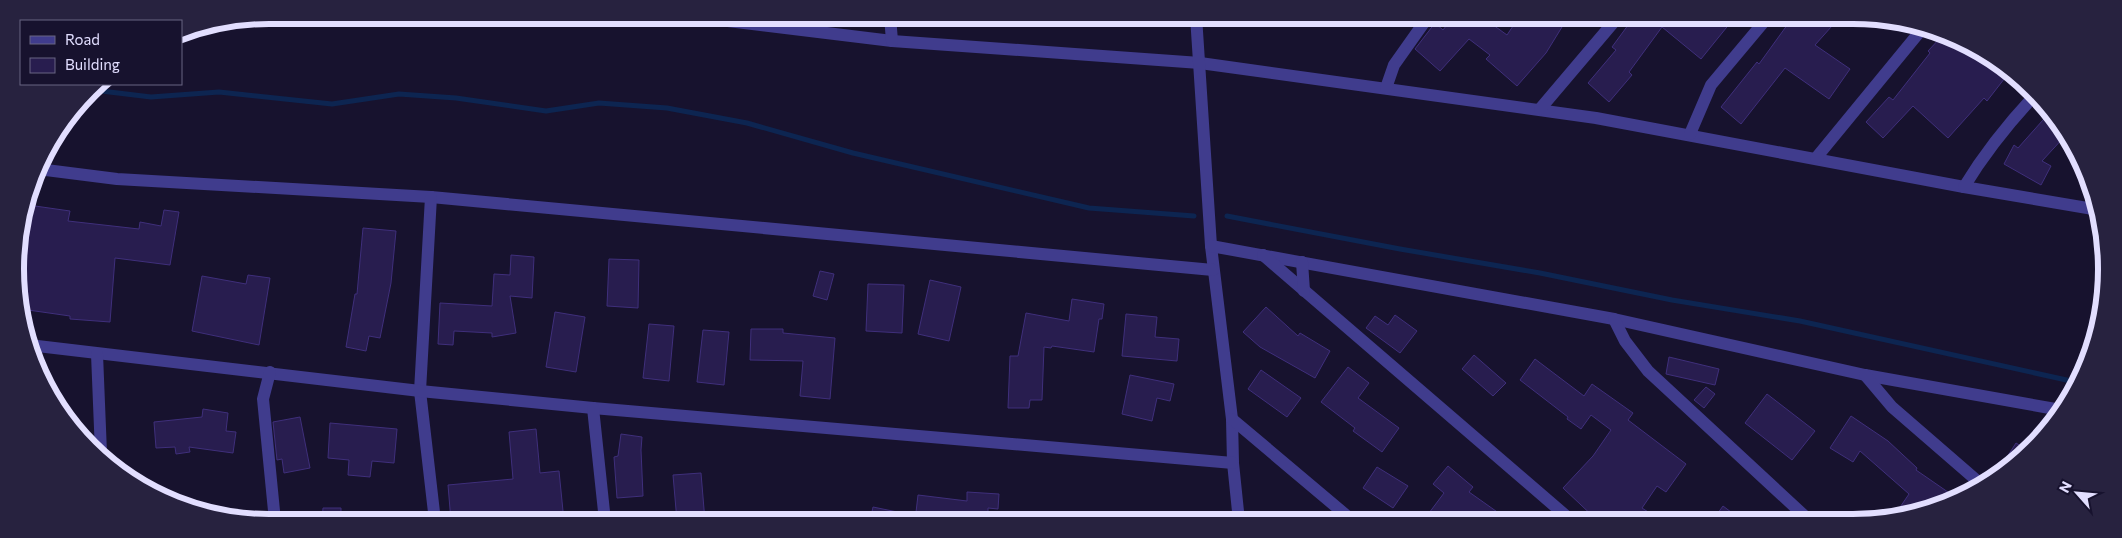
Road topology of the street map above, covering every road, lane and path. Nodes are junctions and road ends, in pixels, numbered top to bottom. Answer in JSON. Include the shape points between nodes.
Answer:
{"nodes":[{"id":1,"x":761,"y":24,"type":"edge"},
{"id":2,"x":891,"y":24,"type":"edge"},
{"id":3,"x":1197,"y":24,"type":"edge"},
{"id":4,"x":1423,"y":24,"type":"edge"},
{"id":5,"x":1612,"y":24,"type":"edge"},
{"id":6,"x":1762,"y":24,"type":"edge"},
{"id":7,"x":1919,"y":33,"type":"edge"},
{"id":8,"x":892,"y":41,"type":"junction"},
{"id":9,"x":1200,"y":63,"type":"junction"},
{"id":10,"x":1386,"y":88,"type":"junction"},
{"id":11,"x":2030,"y":100,"type":"edge"},
{"id":12,"x":1540,"y":109,"type":"junction"},
{"id":13,"x":1690,"y":134,"type":"junction"},
{"id":14,"x":1816,"y":158,"type":"junction"},
{"id":15,"x":45,"y":170,"type":"edge"},
{"id":16,"x":1964,"y":187,"type":"junction"},
{"id":17,"x":431,"y":197,"type":"junction"},
{"id":18,"x":2090,"y":208,"type":"edge"},
{"id":19,"x":1211,"y":246,"type":"junction"},
{"id":20,"x":1263,"y":255,"type":"junction"},
{"id":21,"x":1302,"y":262,"type":"junction"},
{"id":22,"x":1213,"y":270,"type":"junction"},
{"id":23,"x":1304,"y":291,"type":"junction"},
{"id":24,"x":1614,"y":319,"type":"junction"},
{"id":25,"x":36,"y":346,"type":"edge"},
{"id":26,"x":97,"y":354,"type":"junction"},
{"id":27,"x":270,"y":372,"type":"junction"},
{"id":28,"x":1865,"y":376,"type":"junction"},
{"id":29,"x":420,"y":391,"type":"junction"},
{"id":30,"x":593,"y":408,"type":"junction"},
{"id":31,"x":2054,"y":409,"type":"edge"},
{"id":32,"x":1232,"y":419,"type":"junction"},
{"id":33,"x":102,"y":448,"type":"edge"},
{"id":34,"x":1233,"y":463,"type":"junction"},
{"id":35,"x":1977,"y":481,"type":"edge"},
{"id":36,"x":274,"y":514,"type":"edge"},
{"id":37,"x":434,"y":514,"type":"edge"},
{"id":38,"x":604,"y":514,"type":"edge"},
{"id":39,"x":1238,"y":514,"type":"edge"},
{"id":40,"x":1345,"y":514,"type":"edge"},
{"id":41,"x":1564,"y":514,"type":"edge"},
{"id":42,"x":1802,"y":514,"type":"edge"}],
"edges":[{"from":1,"to":8,"type":"street"},
{"from":2,"to":8,"type":"street"},
{"from":3,"to":9,"type":"street"},
{"from":4,"to":10,"type":"street","via":[[1394,65]]},
{"from":5,"to":12,"type":"street"},
{"from":6,"to":13,"type":"street","via":[[1711,85]]},
{"from":7,"to":14,"type":"street"},
{"from":8,"to":9,"type":"street"},
{"from":9,"to":10,"type":"street"},
{"from":9,"to":19,"type":"street"},
{"from":10,"to":12,"type":"street"},
{"from":11,"to":16,"type":"street","via":[[1980,159]]},
{"from":12,"to":13,"type":"street"},
{"from":13,"to":14,"type":"street"},
{"from":14,"to":16,"type":"street"},
{"from":15,"to":17,"type":"street","via":[[117,179]]},
{"from":16,"to":18,"type":"street"},
{"from":17,"to":22,"type":"street"},
{"from":17,"to":29,"type":"street"},
{"from":19,"to":20,"type":"street"},
{"from":19,"to":22,"type":"street"},
{"from":20,"to":21,"type":"street"},
{"from":20,"to":23,"type":"street"},
{"from":21,"to":23,"type":"street"},
{"from":21,"to":24,"type":"street"},
{"from":22,"to":32,"type":"street"},
{"from":23,"to":41,"type":"street"},
{"from":24,"to":28,"type":"street"},
{"from":24,"to":42,"type":"street","via":[[1624,341],[1648,371]]},
{"from":25,"to":26,"type":"street"},
{"from":26,"to":27,"type":"street"},
{"from":26,"to":33,"type":"street"},
{"from":27,"to":29,"type":"street"},
{"from":27,"to":36,"type":"street","via":[[263,399]]},
{"from":28,"to":31,"type":"street"},
{"from":28,"to":35,"type":"street","via":[[1892,407]]},
{"from":29,"to":30,"type":"street"},
{"from":29,"to":37,"type":"street"},
{"from":30,"to":34,"type":"street"},
{"from":30,"to":38,"type":"street"},
{"from":32,"to":34,"type":"street"},
{"from":32,"to":40,"type":"street"},
{"from":34,"to":39,"type":"street"}]}
